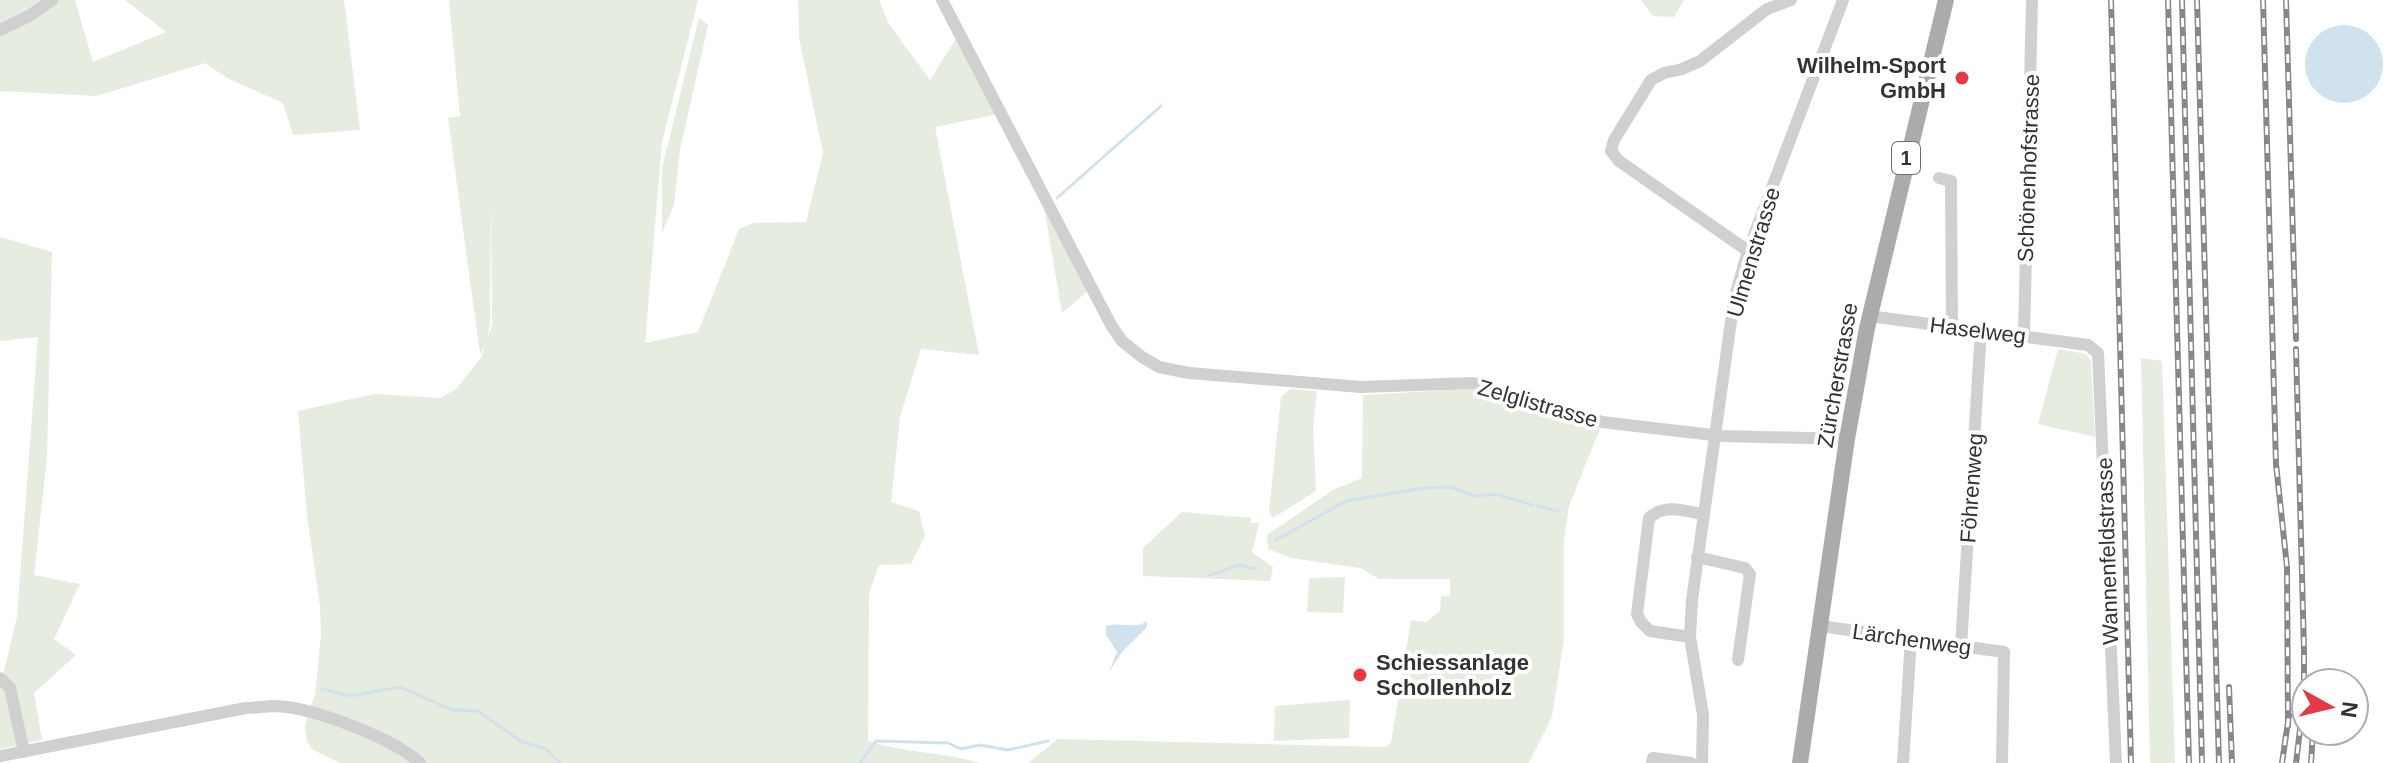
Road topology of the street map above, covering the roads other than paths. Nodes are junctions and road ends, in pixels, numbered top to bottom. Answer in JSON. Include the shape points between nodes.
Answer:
{"nodes":[{"id":1,"x":52,"y":0,"type":"edge"},
{"id":2,"x":942,"y":0,"type":"edge"},
{"id":3,"x":1791,"y":0,"type":"edge"},
{"id":4,"x":1844,"y":0,"type":"edge"},
{"id":5,"x":1946,"y":0,"type":"edge"},
{"id":6,"x":2032,"y":0,"type":"edge"},
{"id":7,"x":0,"y":30,"type":"edge"},
{"id":8,"x":1939,"y":178,"type":"dead end"},
{"id":9,"x":1748,"y":251,"type":"junction"},
{"id":10,"x":1869,"y":316,"type":"junction"},
{"id":11,"x":1952,"y":327,"type":"junction"},
{"id":12,"x":1981,"y":330,"type":"junction"},
{"id":13,"x":2024,"y":336,"type":"junction"},
{"id":14,"x":2088,"y":345,"type":"joint"},
{"id":15,"x":1714,"y":434,"type":"junction"},
{"id":16,"x":1847,"y":439,"type":"junction"},
{"id":17,"x":1703,"y":514,"type":"junction"},
{"id":18,"x":1697,"y":557,"type":"junction"},
{"id":19,"x":1820,"y":626,"type":"junction"},
{"id":20,"x":1690,"y":637,"type":"junction"},
{"id":21,"x":1911,"y":639,"type":"junction"},
{"id":22,"x":1961,"y":646,"type":"junction"},
{"id":23,"x":1738,"y":660,"type":"dead end"},
{"id":24,"x":0,"y":678,"type":"edge"},
{"id":25,"x":24,"y":752,"type":"junction"},
{"id":26,"x":0,"y":756,"type":"edge"},
{"id":27,"x":420,"y":763,"type":"edge"},
{"id":28,"x":1652,"y":763,"type":"edge"},
{"id":29,"x":1691,"y":763,"type":"edge"},
{"id":30,"x":1702,"y":763,"type":"edge"},
{"id":31,"x":1800,"y":763,"type":"edge"},
{"id":32,"x":1903,"y":763,"type":"edge"},
{"id":33,"x":2002,"y":763,"type":"edge"},
{"id":34,"x":2116,"y":763,"type":"edge"}],
"edges":[{"from":1,"to":7,"type":"street"},
{"from":2,"to":15,"type":"street","name":"Zelglistrasse","via":[[1093,294],[1122,341],[1159,367],[1361,387],[1473,383],[1595,421]]},
{"from":3,"to":9,"type":"street","via":[[1767,9],[1700,61],[1651,80],[1611,151]]},
{"from":4,"to":9,"type":"street","name":"Ulmenstrasse"},
{"from":5,"to":10,"type":"main road","name":"Zürcherstrasse","number":"1"},
{"from":6,"to":13,"type":"street","name":"Schönenhofstrasse"},
{"from":8,"to":11,"type":"street","via":[[1951,181]]},
{"from":9,"to":15,"type":"street","name":"Ulmenstrasse","via":[[1734,300]]},
{"from":10,"to":11,"type":"street","name":"Haselweg"},
{"from":10,"to":16,"type":"main road","name":"Zürcherstrasse","number":"1"},
{"from":11,"to":12,"type":"street","name":"Haselweg"},
{"from":12,"to":13,"type":"street","name":"Haselweg"},
{"from":12,"to":22,"type":"street","name":"Föhrenweg"},
{"from":13,"to":14,"type":"street","name":"Haselweg"},
{"from":14,"to":34,"type":"street","name":"Wannenfeldstrasse","via":[[2099,357]]},
{"from":15,"to":16,"type":"street","name":"Zelglistrasse"},
{"from":15,"to":17,"type":"street","name":"Ulmenstrasse"},
{"from":16,"to":19,"type":"main road","name":"Zürcherstrasse","number":"1"},
{"from":17,"to":18,"type":"street","name":"Ulmenstrasse"},
{"from":17,"to":20,"type":"street","via":[[1668,509],[1649,518],[1639,591],[1637,614],[1646,628]]},
{"from":18,"to":20,"type":"street","name":"Ulmenstrasse"},
{"from":18,"to":23,"type":"street","via":[[1745,568],[1750,574]]},
{"from":19,"to":21,"type":"street","name":"Lärchenweg"},
{"from":19,"to":31,"type":"main road","name":"Zürcherstrasse","number":"1"},
{"from":20,"to":30,"type":"street","name":"Ulmenstrasse","via":[[1703,715]]},
{"from":21,"to":22,"type":"street","name":"Lärchenweg"},
{"from":21,"to":32,"type":"street"},
{"from":22,"to":33,"type":"street","name":"Lärchenweg","via":[[2004,652]]},
{"from":24,"to":25,"type":"street","via":[[10,688]]},
{"from":25,"to":26,"type":"street"},
{"from":25,"to":27,"type":"street","via":[[277,706],[308,711],[371,734]]},
{"from":28,"to":29,"type":"street","via":[[1653,758]]}]}
